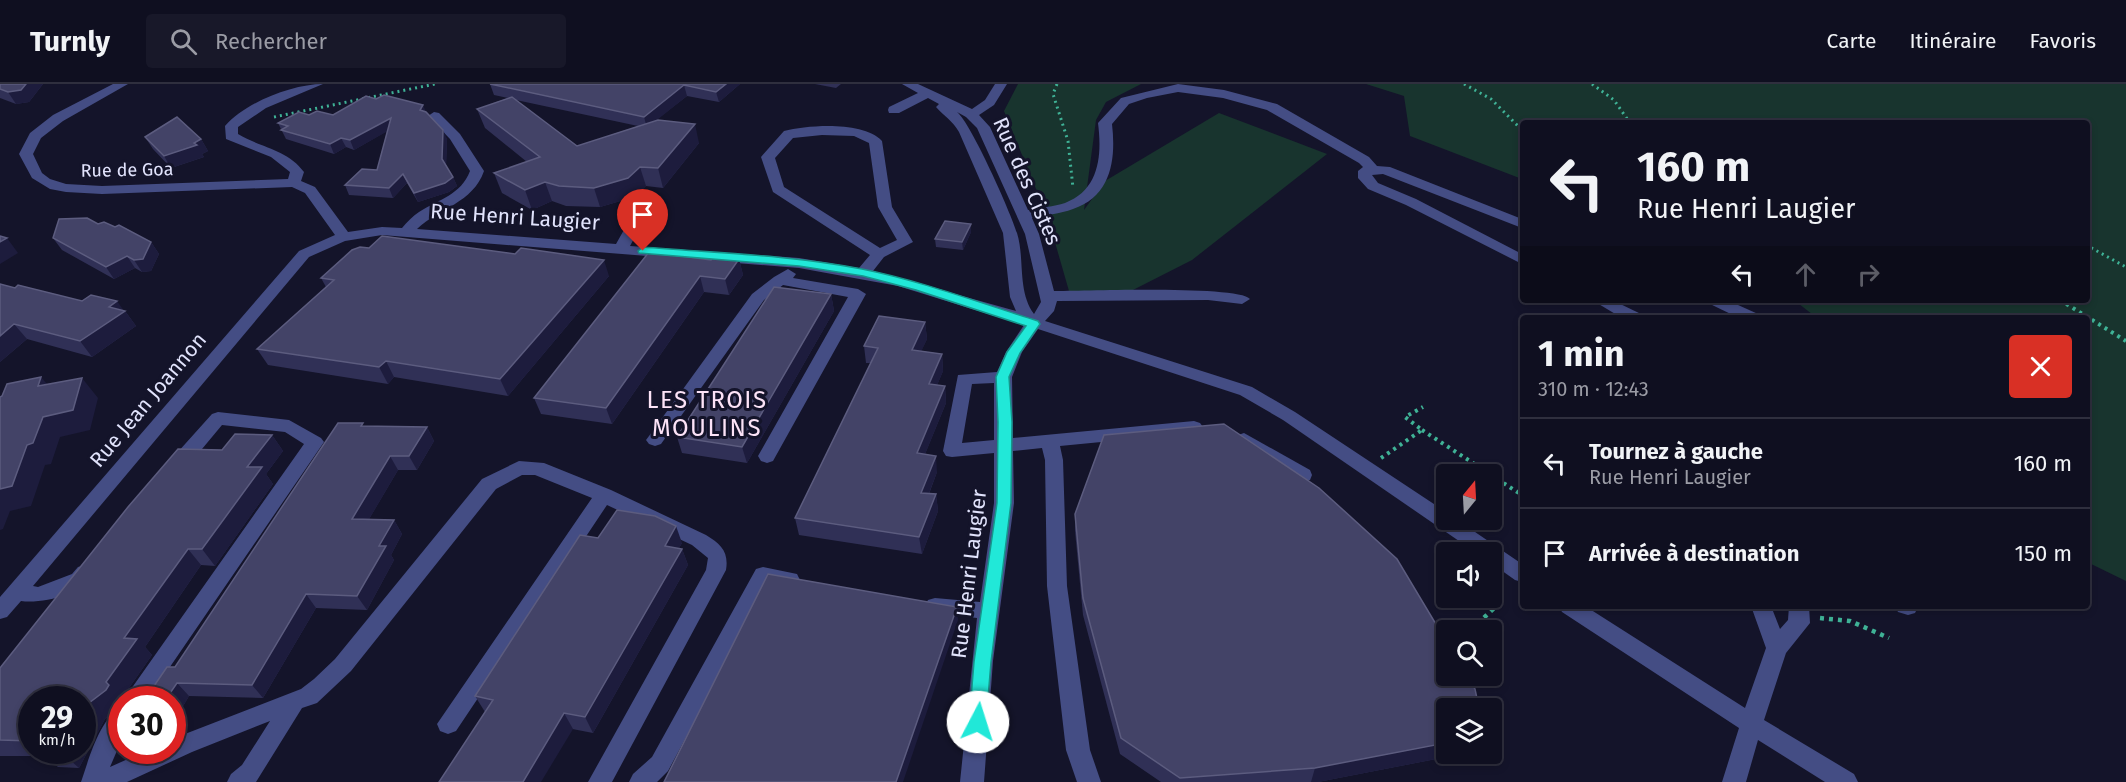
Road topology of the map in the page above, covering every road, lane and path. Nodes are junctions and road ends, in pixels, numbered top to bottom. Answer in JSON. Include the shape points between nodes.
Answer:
{"nodes":[{"id":1,"x":122,"y":84,"type":"edge"},
{"id":2,"x":317,"y":84,"type":"edge"},
{"id":3,"x":435,"y":84,"type":"edge"},
{"id":4,"x":908,"y":84,"type":"edge"},
{"id":5,"x":1001,"y":84,"type":"edge"},
{"id":6,"x":1057,"y":84,"type":"edge"},
{"id":7,"x":1464,"y":84,"type":"edge"},
{"id":8,"x":1592,"y":84,"type":"edge"},
{"id":9,"x":926,"y":94,"type":"junction"},
{"id":10,"x":894,"y":110,"type":"dead end"},
{"id":11,"x":971,"y":114,"type":"junction"},
{"id":12,"x":434,"y":116,"type":"dead end"},
{"id":13,"x":266,"y":117,"type":"dead end"},
{"id":14,"x":1629,"y":120,"type":"edge"},
{"id":15,"x":1520,"y":128,"type":"edge"},
{"id":16,"x":1372,"y":169,"type":"junction"},
{"id":17,"x":294,"y":183,"type":"junction"},
{"id":18,"x":649,"y":198,"type":"dead end"},
{"id":19,"x":1076,"y":204,"type":"junction"},
{"id":20,"x":1023,"y":214,"type":"junction"},
{"id":21,"x":1520,"y":223,"type":"edge"},
{"id":22,"x":405,"y":233,"type":"junction"},
{"id":23,"x":344,"y":236,"type":"junction"},
{"id":24,"x":2090,"y":247,"type":"edge"},
{"id":25,"x":621,"y":249,"type":"junction"},
{"id":26,"x":879,"y":254,"type":"junction"},
{"id":27,"x":1520,"y":259,"type":"edge"},
{"id":28,"x":799,"y":263,"type":"junction"},
{"id":29,"x":2126,"y":267,"type":"edge"},
{"id":30,"x":863,"y":273,"type":"junction"},
{"id":31,"x":779,"y":280,"type":"junction"},
{"id":32,"x":1048,"y":296,"type":"junction"},
{"id":33,"x":1242,"y":299,"type":"dead end"},
{"id":34,"x":1606,"y":303,"type":"edge"},
{"id":35,"x":1720,"y":303,"type":"edge"},
{"id":36,"x":2065,"y":303,"type":"edge"},
{"id":37,"x":1629,"y":315,"type":"edge"},
{"id":38,"x":1746,"y":315,"type":"edge"},
{"id":39,"x":2084,"y":315,"type":"edge"},
{"id":40,"x":2090,"y":319,"type":"edge"},
{"id":41,"x":1034,"y":324,"type":"junction"},
{"id":42,"x":2126,"y":341,"type":"edge"},
{"id":43,"x":1003,"y":377,"type":"junction"},
{"id":44,"x":1423,"y":407,"type":"dead end"},
{"id":45,"x":1211,"y":426,"type":"edge"},
{"id":46,"x":1422,"y":430,"type":"junction"},
{"id":47,"x":1232,"y":431,"type":"edge"},
{"id":48,"x":655,"y":440,"type":"dead end"},
{"id":49,"x":1050,"y":441,"type":"junction"},
{"id":50,"x":1005,"y":445,"type":"junction"},
{"id":51,"x":767,"y":456,"type":"dead end"},
{"id":52,"x":1376,"y":462,"type":"dead end"},
{"id":53,"x":1475,"y":464,"type":"edge"},
{"id":54,"x":1303,"y":475,"type":"edge"},
{"id":55,"x":164,"y":481,"type":"edge"},
{"id":56,"x":1502,"y":482,"type":"edge"},
{"id":57,"x":1520,"y":494,"type":"edge"},
{"id":58,"x":604,"y":495,"type":"junction"},
{"id":59,"x":1474,"y":542,"type":"edge"},
{"id":60,"x":1502,"y":561,"type":"edge"},
{"id":61,"x":94,"y":562,"type":"edge"},
{"id":62,"x":1520,"y":573,"type":"edge"},
{"id":63,"x":808,"y":583,"type":"edge"},
{"id":64,"x":16,"y":592,"type":"junction"},
{"id":65,"x":910,"y":602,"type":"edge"},
{"id":66,"x":1493,"y":608,"type":"edge"},
{"id":67,"x":1574,"y":609,"type":"edge"},
{"id":68,"x":1762,"y":609,"type":"edge"},
{"id":69,"x":0,"y":611,"type":"edge"},
{"id":70,"x":990,"y":611,"type":"junction"},
{"id":71,"x":1799,"y":614,"type":"edge"},
{"id":72,"x":1482,"y":620,"type":"edge"},
{"id":73,"x":1889,"y":638,"type":"dead end"},
{"id":74,"x":1777,"y":648,"type":"junction"},
{"id":75,"x":144,"y":686,"type":"edge"},
{"id":76,"x":295,"y":701,"type":"junction"},
{"id":77,"x":448,"y":724,"type":"dead end"},
{"id":78,"x":1752,"y":725,"type":"junction"},
{"id":79,"x":108,"y":739,"type":"edge"},
{"id":80,"x":93,"y":782,"type":"edge"},
{"id":81,"x":102,"y":782,"type":"edge"},
{"id":82,"x":238,"y":782,"type":"edge"},
{"id":83,"x":600,"y":782,"type":"edge"},
{"id":84,"x":641,"y":782,"type":"edge"},
{"id":85,"x":972,"y":782,"type":"edge"},
{"id":86,"x":1089,"y":782,"type":"edge"},
{"id":87,"x":1734,"y":782,"type":"edge"},
{"id":88,"x":1846,"y":782,"type":"edge"}],
"edges":[{"from":1,"to":17,"type":"street","name":"Rue de Goa","via":[[58,118],[35,136],[26,154],[30,170],[44,182],[71,189]]},
{"from":2,"to":17,"type":"street","via":[[276,98],[232,126],[231,136],[240,142],[291,163],[297,172]]},
{"from":3,"to":13,"type":"path","via":[[277,118]]},
{"from":4,"to":9,"type":"street","name":"Rue des Cistes"},
{"from":5,"to":11,"type":"street","name":"Rue des Cistes","via":[[990,103]]},
{"from":6,"to":19,"type":"path","via":[[1053,94],[1068,141]]},
{"from":7,"to":15,"type":"path","via":[[1491,99]]},
{"from":8,"to":14,"type":"path","via":[[1610,96]]},
{"from":9,"to":10,"type":"street"},
{"from":9,"to":11,"type":"street","name":"Rue des Cistes"},
{"from":9,"to":41,"type":"street","name":"Rue des Cistes","via":[[958,119],[966,132],[1010,233],[1018,297]]},
{"from":11,"to":20,"type":"street","name":"Rue des Cistes","via":[[983,127]]},
{"from":12,"to":22,"type":"street","via":[[455,137],[477,171],[474,182],[462,195],[423,216]]},
{"from":16,"to":19,"type":"street","via":[[1364,160],[1272,106],[1178,88],[1125,101],[1105,123],[1108,146],[1103,177]]},
{"from":16,"to":21,"type":"street","via":[[1402,176]]},
{"from":16,"to":27,"type":"street","via":[[1365,171],[1365,178],[1373,186]]},
{"from":17,"to":23,"type":"street","via":[[310,190]]},
{"from":18,"to":25,"type":"street"},
{"from":19,"to":20,"type":"street"},
{"from":20,"to":32,"type":"street","name":"Rue des Cistes"},
{"from":22,"to":23,"type":"street","name":"Rue Henri Laugier","via":[[382,231]]},
{"from":22,"to":25,"type":"street","name":"Rue Henri Laugier"},
{"from":23,"to":64,"type":"street","name":"Rue Jean Joannon","via":[[304,254]]},
{"from":24,"to":29,"type":"path"},
{"from":25,"to":28,"type":"street","name":"Rue Henri Laugier"},
{"from":26,"to":26,"type":"street","via":[[778,189],[768,157],[789,134],[864,133],[874,141],[885,207],[906,242]]},
{"from":26,"to":30,"type":"street"},
{"from":28,"to":30,"type":"street","name":"Rue Henri Laugier"},
{"from":28,"to":31,"type":"street"},
{"from":30,"to":41,"type":"street","name":"Rue Henri Laugier"},
{"from":31,"to":48,"type":"street","via":[[758,297]]},
{"from":31,"to":51,"type":"street","via":[[858,294]]},
{"from":32,"to":33,"type":"street","via":[[1208,295]]},
{"from":32,"to":41,"type":"street","via":[[1046,311]]},
{"from":34,"to":37,"type":"street"},
{"from":35,"to":38,"type":"street"},
{"from":36,"to":39,"type":"path"},
{"from":40,"to":42,"type":"path"},
{"from":41,"to":43,"type":"street","name":"Rue Henri Laugier","via":[[1014,352]]},
{"from":41,"to":59,"type":"street","via":[[1246,391]]},
{"from":43,"to":50,"type":"street","name":"Rue Henri Laugier"},
{"from":43,"to":50,"type":"street","via":[[964,378],[951,451]]},
{"from":44,"to":46,"type":"path","via":[[1405,417]]},
{"from":45,"to":49,"type":"street"},
{"from":46,"to":52,"type":"path"},
{"from":46,"to":53,"type":"path"},
{"from":47,"to":54,"type":"street"},
{"from":49,"to":50,"type":"street"},
{"from":49,"to":86,"type":"street","via":[[1054,460],[1057,586],[1078,750]]},
{"from":50,"to":70,"type":"street","name":"Rue Henri Laugier","via":[[1001,533]]},
{"from":55,"to":75,"type":"street","via":[[218,418],[289,426],[315,442]]},
{"from":56,"to":57,"type":"path"},
{"from":58,"to":76,"type":"street","via":[[537,468],[519,468],[489,484],[343,665],[309,696]]},
{"from":58,"to":77,"type":"street"},
{"from":58,"to":83,"type":"street","via":[[699,540],[713,549],[718,558],[716,570]]},
{"from":60,"to":62,"type":"street"},
{"from":61,"to":64,"type":"street","via":[[79,580],[38,595]]},
{"from":63,"to":84,"type":"street","via":[[763,575],[660,764]]},
{"from":64,"to":69,"type":"street","name":"Rue Jean Joannon"},
{"from":65,"to":70,"type":"street"},
{"from":66,"to":72,"type":"path"},
{"from":67,"to":78,"type":"street"},
{"from":68,"to":74,"type":"street"},
{"from":70,"to":85,"type":"street","name":"Rue Henri Laugier"},
{"from":71,"to":73,"type":"path","via":[[1850,621]]},
{"from":71,"to":74,"type":"street"},
{"from":74,"to":78,"type":"street"},
{"from":76,"to":81,"type":"street"},
{"from":76,"to":82,"type":"street","via":[[250,773]]},
{"from":78,"to":87,"type":"street"},
{"from":78,"to":88,"type":"street"},
{"from":79,"to":80,"type":"street"}]}
